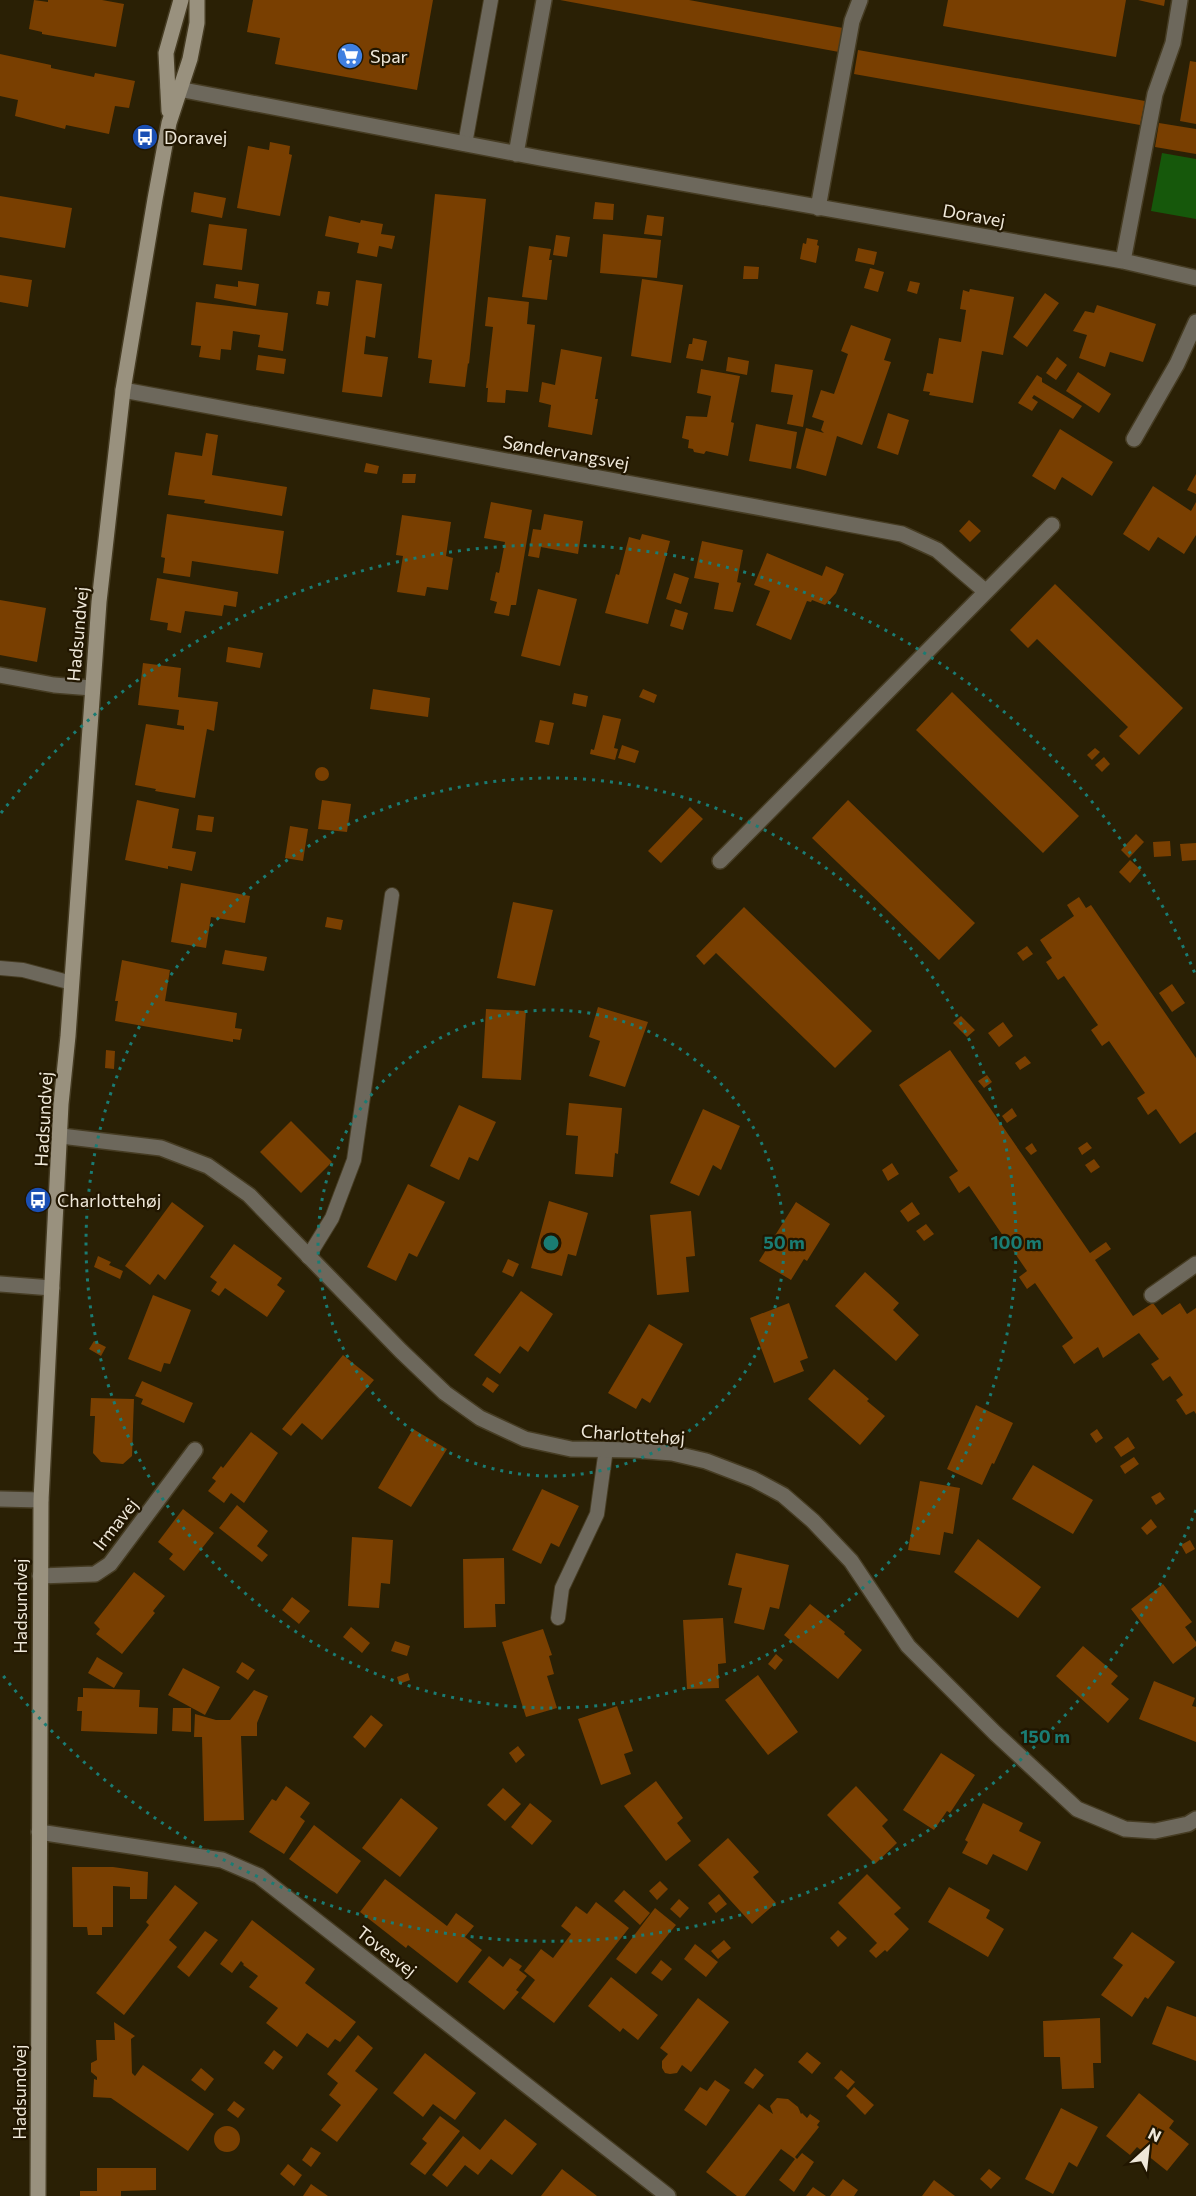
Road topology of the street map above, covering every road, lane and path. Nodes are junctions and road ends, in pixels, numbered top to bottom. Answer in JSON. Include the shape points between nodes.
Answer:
{"nodes":[{"id":1,"x":181,"y":0,"type":"edge"},
{"id":2,"x":197,"y":0,"type":"edge"},
{"id":3,"x":491,"y":0,"type":"edge"},
{"id":4,"x":544,"y":0,"type":"edge"},
{"id":5,"x":860,"y":0,"type":"edge"},
{"id":6,"x":1180,"y":0,"type":"edge"},
{"id":7,"x":174,"y":89,"type":"junction"},
{"id":8,"x":465,"y":144,"type":"junction"},
{"id":9,"x":516,"y":154,"type":"junction"},
{"id":10,"x":818,"y":208,"type":"junction"},
{"id":11,"x":1123,"y":261,"type":"junction"},
{"id":12,"x":1196,"y":278,"type":"edge"},
{"id":13,"x":1196,"y":322,"type":"edge"},
{"id":14,"x":123,"y":390,"type":"junction"},
{"id":15,"x":1134,"y":439,"type":"dead end"},
{"id":16,"x":1052,"y":525,"type":"dead end"},
{"id":17,"x":986,"y":591,"type":"junction"},
{"id":18,"x":0,"y":675,"type":"edge"},
{"id":19,"x":92,"y":688,"type":"junction"},
{"id":20,"x":720,"y":861,"type":"dead end"},
{"id":21,"x":392,"y":895,"type":"dead end"},
{"id":22,"x":0,"y":968,"type":"edge"},
{"id":23,"x":72,"y":982,"type":"junction"},
{"id":24,"x":61,"y":1136,"type":"junction"},
{"id":25,"x":308,"y":1257,"type":"junction"},
{"id":26,"x":1196,"y":1264,"type":"edge"},
{"id":27,"x":0,"y":1284,"type":"edge"},
{"id":28,"x":52,"y":1288,"type":"junction"},
{"id":29,"x":1152,"y":1295,"type":"dead end"},
{"id":30,"x":606,"y":1449,"type":"junction"},
{"id":31,"x":195,"y":1450,"type":"dead end"},
{"id":32,"x":0,"y":1499,"type":"edge"},
{"id":33,"x":41,"y":1500,"type":"junction"},
{"id":34,"x":40,"y":1576,"type":"junction"},
{"id":35,"x":558,"y":1618,"type":"dead end"},
{"id":36,"x":1196,"y":1819,"type":"edge"},
{"id":37,"x":39,"y":1832,"type":"junction"},
{"id":38,"x":38,"y":2196,"type":"edge"},
{"id":39,"x":668,"y":2196,"type":"edge"}],
"edges":[{"from":1,"to":7,"type":"street","name":"Hadsundvej","via":[[166,53]]},
{"from":2,"to":7,"type":"street","name":"Hadsundvej","via":[[192,52]]},
{"from":3,"to":8,"type":"lane"},
{"from":4,"to":9,"type":"street"},
{"from":5,"to":10,"type":"street","via":[[852,21]]},
{"from":6,"to":11,"type":"street","via":[[1173,43],[1155,94]]},
{"from":7,"to":8,"type":"street","name":"Doravej"},
{"from":7,"to":14,"type":"street","name":"Hadsundvej"},
{"from":8,"to":9,"type":"street","name":"Doravej"},
{"from":9,"to":10,"type":"street","name":"Doravej"},
{"from":10,"to":11,"type":"street","name":"Doravej"},
{"from":11,"to":12,"type":"street","name":"Doravej"},
{"from":13,"to":15,"type":"street"},
{"from":14,"to":17,"type":"street","name":"Søndervangsvej","via":[[902,534],[937,550]]},
{"from":14,"to":19,"type":"street","name":"Hadsundvej"},
{"from":16,"to":17,"type":"street"},
{"from":17,"to":20,"type":"street"},
{"from":18,"to":19,"type":"street"},
{"from":19,"to":23,"type":"street","name":"Hadsundvej"},
{"from":21,"to":25,"type":"lane","via":[[354,1160],[332,1218]]},
{"from":22,"to":23,"type":"lane"},
{"from":23,"to":24,"type":"street","name":"Hadsundvej"},
{"from":24,"to":25,"type":"street","name":"Charlottehøj","via":[[161,1148],[208,1166],[249,1195]]},
{"from":24,"to":28,"type":"street","name":"Hadsundvej"},
{"from":25,"to":30,"type":"street","name":"Charlottehøj","via":[[445,1393],[480,1418],[525,1438],[571,1449]]},
{"from":26,"to":29,"type":"street"},
{"from":27,"to":28,"type":"street"},
{"from":28,"to":33,"type":"street","name":"Hadsundvej"},
{"from":30,"to":35,"type":"lane","via":[[597,1514],[562,1588]]},
{"from":30,"to":36,"type":"street","name":"Charlottehøj","via":[[672,1453],[706,1461],[783,1495],[851,1561],[908,1646],[1077,1809],[1125,1829],[1155,1831]]},
{"from":31,"to":34,"type":"street","name":"Irmavej","via":[[110,1564],[95,1574]]},
{"from":32,"to":33,"type":"street"},
{"from":33,"to":34,"type":"street","name":"Hadsundvej"},
{"from":34,"to":37,"type":"street","name":"Hadsundvej"},
{"from":37,"to":38,"type":"street","name":"Hadsundvej"},
{"from":37,"to":39,"type":"street","name":"Tovesvej","via":[[222,1860],[259,1876]]}]}
